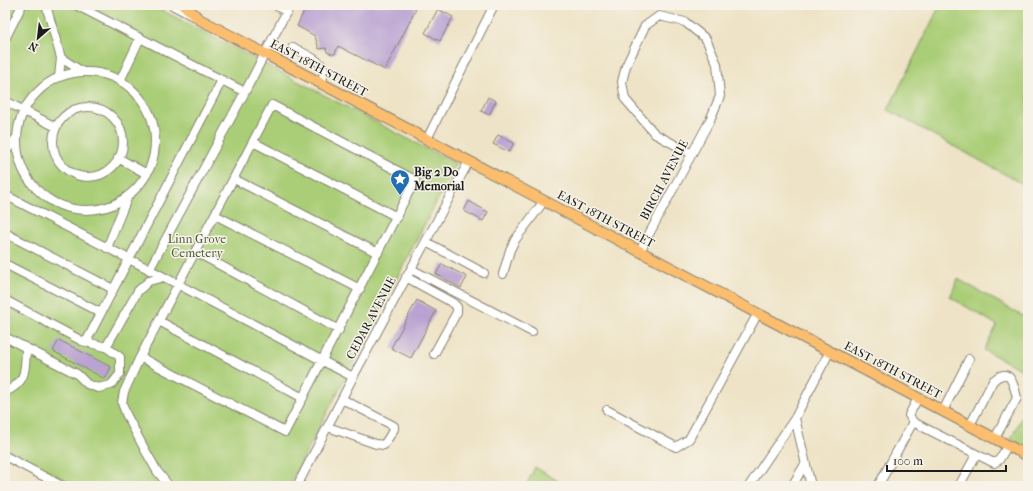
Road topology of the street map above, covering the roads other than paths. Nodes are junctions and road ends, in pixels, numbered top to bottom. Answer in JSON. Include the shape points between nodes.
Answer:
{"nodes":[{"id":1,"x":22,"y":5,"type":"edge"},
{"id":2,"x":46,"y":5,"type":"edge"},
{"id":3,"x":76,"y":5,"type":"edge"},
{"id":4,"x":172,"y":5,"type":"edge"},
{"id":5,"x":184,"y":5,"type":"edge"},
{"id":6,"x":275,"y":5,"type":"edge"},
{"id":7,"x":494,"y":5,"type":"edge"},
{"id":8,"x":288,"y":8,"type":"edge"},
{"id":9,"x":199,"y":19,"type":"junction"},
{"id":10,"x":140,"y":38,"type":"junction"},
{"id":11,"x":5,"y":39,"type":"edge"},
{"id":12,"x":292,"y":47,"type":"dead end"},
{"id":13,"x":264,"y":54,"type":"junction"},
{"id":14,"x":61,"y":58,"type":"junction"},
{"id":15,"x":83,"y":72,"type":"junction"},
{"id":16,"x":59,"y":77,"type":"junction"},
{"id":17,"x":222,"y":80,"type":"junction"},
{"id":18,"x":120,"y":81,"type":"junction"},
{"id":19,"x":322,"y":84,"type":"junction"},
{"id":20,"x":245,"y":92,"type":"junction"},
{"id":21,"x":5,"y":101,"type":"edge"},
{"id":22,"x":23,"y":111,"type":"junction"},
{"id":23,"x":56,"y":127,"type":"junction"},
{"id":24,"x":16,"y":138,"type":"junction"},
{"id":25,"x":427,"y":139,"type":"junction"},
{"id":26,"x":253,"y":142,"type":"junction"},
{"id":27,"x":5,"y":153,"type":"edge"},
{"id":28,"x":692,"y":154,"type":"junction"},
{"id":29,"x":118,"y":158,"type":"junction"},
{"id":30,"x":469,"y":161,"type":"junction"},
{"id":31,"x":147,"y":174,"type":"junction"},
{"id":32,"x":234,"y":179,"type":"junction"},
{"id":33,"x":5,"y":195,"type":"edge"},
{"id":34,"x":128,"y":196,"type":"junction"},
{"id":35,"x":544,"y":201,"type":"junction"},
{"id":36,"x":216,"y":215,"type":"junction"},
{"id":37,"x":397,"y":217,"type":"junction"},
{"id":38,"x":5,"y":233,"type":"edge"},
{"id":39,"x":426,"y":242,"type":"junction"},
{"id":40,"x":107,"y":248,"type":"junction"},
{"id":41,"x":640,"y":251,"type":"junction"},
{"id":42,"x":196,"y":252,"type":"junction"},
{"id":43,"x":378,"y":253,"type":"junction"},
{"id":44,"x":128,"y":259,"type":"junction"},
{"id":45,"x":5,"y":264,"type":"edge"},
{"id":46,"x":411,"y":269,"type":"junction"},
{"id":47,"x":150,"y":270,"type":"junction"},
{"id":48,"x":484,"y":273,"type":"dead end"},
{"id":49,"x":503,"y":274,"type":"dead end"},
{"id":50,"x":164,"y":277,"type":"junction"},
{"id":51,"x":406,"y":277,"type":"junction"},
{"id":52,"x":179,"y":285,"type":"junction"},
{"id":53,"x":360,"y":289,"type":"junction"},
{"id":54,"x":113,"y":290,"type":"junction"},
{"id":55,"x":5,"y":300,"type":"edge"},
{"id":56,"x":101,"y":313,"type":"junction"},
{"id":57,"x":758,"y":313,"type":"junction"},
{"id":58,"x":159,"y":321,"type":"junction"},
{"id":59,"x":339,"y":330,"type":"junction"},
{"id":60,"x":532,"y":332,"type":"dead end"},
{"id":61,"x":5,"y":337,"type":"edge"},
{"id":62,"x":86,"y":342,"type":"junction"},
{"id":63,"x":106,"y":347,"type":"junction"},
{"id":64,"x":26,"y":348,"type":"junction"},
{"id":65,"x":830,"y":352,"type":"junction"},
{"id":66,"x":434,"y":354,"type":"dead end"},
{"id":67,"x":140,"y":357,"type":"junction"},
{"id":68,"x":969,"y":359,"type":"dead end"},
{"id":69,"x":323,"y":361,"type":"junction"},
{"id":70,"x":120,"y":374,"type":"junction"},
{"id":71,"x":354,"y":376,"type":"junction"},
{"id":72,"x":129,"y":379,"type":"junction"},
{"id":73,"x":5,"y":392,"type":"edge"},
{"id":74,"x":303,"y":398,"type":"junction"},
{"id":75,"x":918,"y":398,"type":"junction"},
{"id":76,"x":342,"y":399,"type":"junction"},
{"id":77,"x":607,"y":410,"type":"dead end"},
{"id":78,"x":942,"y":411,"type":"junction"},
{"id":79,"x":795,"y":418,"type":"junction"},
{"id":80,"x":913,"y":422,"type":"junction"},
{"id":81,"x":970,"y":425,"type":"junction"},
{"id":82,"x":328,"y":427,"type":"junction"},
{"id":83,"x":995,"y":438,"type":"junction"},
{"id":84,"x":1008,"y":445,"type":"junction"},
{"id":85,"x":976,"y":454,"type":"junction"},
{"id":86,"x":5,"y":456,"type":"edge"},
{"id":87,"x":1028,"y":456,"type":"edge"},
{"id":88,"x":805,"y":464,"type":"junction"},
{"id":89,"x":62,"y":486,"type":"edge"},
{"id":90,"x":169,"y":486,"type":"edge"},
{"id":91,"x":297,"y":486,"type":"edge"},
{"id":92,"x":749,"y":486,"type":"edge"},
{"id":93,"x":792,"y":486,"type":"edge"},
{"id":94,"x":811,"y":486,"type":"edge"},
{"id":95,"x":878,"y":486,"type":"edge"},
{"id":96,"x":959,"y":486,"type":"edge"}],
"edges":[{"from":1,"to":11,"type":"street"},
{"from":2,"to":14,"type":"street"},
{"from":3,"to":10,"type":"street"},
{"from":4,"to":9,"type":"street","name":"EAST 18TH STREET"},
{"from":5,"to":9,"type":"main road"},
{"from":6,"to":8,"type":"street"},
{"from":7,"to":25,"type":"street"},
{"from":8,"to":13,"type":"street"},
{"from":9,"to":13,"type":"main road","name":"EAST 18TH STREET"},
{"from":10,"to":17,"type":"street"},
{"from":10,"to":18,"type":"street"},
{"from":12,"to":19,"type":"street","via":[[322,65]]},
{"from":13,"to":19,"type":"main road","name":"EAST 18TH STREET"},
{"from":13,"to":20,"type":"street"},
{"from":14,"to":15,"type":"street"},
{"from":14,"to":16,"type":"street"},
{"from":15,"to":16,"type":"street"},
{"from":15,"to":18,"type":"street","via":[[102,74]]},
{"from":16,"to":22,"type":"street","via":[[44,85]]},
{"from":17,"to":20,"type":"street"},
{"from":17,"to":44,"type":"street"},
{"from":18,"to":31,"type":"street","via":[[142,101],[152,122],[155,139],[153,157]]},
{"from":19,"to":25,"type":"main road","name":"EAST 18TH STREET"},
{"from":20,"to":47,"type":"street"},
{"from":21,"to":22,"type":"street"},
{"from":22,"to":23,"type":"street"},
{"from":22,"to":24,"type":"street"},
{"from":23,"to":29,"type":"street","via":[[53,135],[55,153],[65,168],[72,172],[85,176],[98,175],[110,168]]},
{"from":23,"to":29,"type":"street","via":[[69,112],[78,108],[98,108],[115,120],[120,129],[122,148]]},
{"from":24,"to":27,"type":"street"},
{"from":24,"to":34,"type":"street","via":[[21,166],[28,179],[37,190],[60,206],[82,210],[103,208]]},
{"from":25,"to":30,"type":"main road","name":"EAST 18TH STREET"},
{"from":26,"to":32,"type":"street"},
{"from":26,"to":37,"type":"street"},
{"from":26,"to":37,"type":"street","via":[[272,106],[416,180]]},
{"from":28,"to":28,"type":"street","name":"BIRCH AVENUE","via":[[720,96],[717,64],[706,39],[685,22],[659,16],[645,26],[626,66],[622,82],[625,99],[655,134]]},
{"from":28,"to":41,"type":"street","name":"BIRCH AVENUE"},
{"from":29,"to":31,"type":"street"},
{"from":30,"to":35,"type":"main road","name":"EAST 18TH STREET"},
{"from":30,"to":39,"type":"street","name":"CEDAR AVENUE"},
{"from":31,"to":34,"type":"street"},
{"from":32,"to":36,"type":"street"},
{"from":32,"to":43,"type":"street"},
{"from":33,"to":40,"type":"street"},
{"from":34,"to":40,"type":"street"},
{"from":35,"to":41,"type":"main road","name":"EAST 18TH STREET"},
{"from":35,"to":49,"type":"street","via":[[513,245]]},
{"from":36,"to":42,"type":"street"},
{"from":36,"to":53,"type":"street"},
{"from":37,"to":43,"type":"street"},
{"from":38,"to":54,"type":"street"},
{"from":39,"to":46,"type":"street","name":"CEDAR AVENUE"},
{"from":39,"to":48,"type":"street"},
{"from":40,"to":44,"type":"street"},
{"from":41,"to":57,"type":"main road","name":"EAST 18TH STREET"},
{"from":42,"to":52,"type":"street"},
{"from":42,"to":59,"type":"street"},
{"from":43,"to":53,"type":"street"},
{"from":44,"to":47,"type":"street"},
{"from":44,"to":54,"type":"street"},
{"from":45,"to":56,"type":"street"},
{"from":46,"to":51,"type":"street","name":"CEDAR AVENUE"},
{"from":46,"to":60,"type":"street"},
{"from":47,"to":50,"type":"street"},
{"from":50,"to":52,"type":"street"},
{"from":50,"to":63,"type":"street","via":[[149,281],[138,291]]},
{"from":51,"to":66,"type":"street","via":[[457,307],[457,312]]},
{"from":51,"to":71,"type":"street","name":"CEDAR AVENUE"},
{"from":52,"to":58,"type":"street"},
{"from":52,"to":69,"type":"street"},
{"from":53,"to":59,"type":"street"},
{"from":54,"to":56,"type":"street"},
{"from":55,"to":62,"type":"street"},
{"from":56,"to":62,"type":"street"},
{"from":57,"to":65,"type":"main road","name":"EAST 18TH STREET"},
{"from":57,"to":77,"type":"street","via":[[689,439],[676,447]]},
{"from":58,"to":67,"type":"street"},
{"from":58,"to":74,"type":"street"},
{"from":59,"to":69,"type":"street"},
{"from":61,"to":64,"type":"street"},
{"from":62,"to":63,"type":"street"},
{"from":63,"to":70,"type":"street","via":[[120,357]]},
{"from":64,"to":70,"type":"street","via":[[77,374],[87,384],[98,388],[111,385]]},
{"from":64,"to":73,"type":"street","via":[[22,378],[16,387]]},
{"from":65,"to":75,"type":"main road","name":"EAST 18TH STREET"},
{"from":65,"to":79,"type":"street"},
{"from":67,"to":72,"type":"street"},
{"from":67,"to":74,"type":"street","via":[[285,432]]},
{"from":68,"to":78,"type":"street"},
{"from":69,"to":71,"type":"street"},
{"from":69,"to":74,"type":"street"},
{"from":70,"to":72,"type":"street"},
{"from":71,"to":76,"type":"street","name":"CEDAR AVENUE"},
{"from":72,"to":90,"type":"street","via":[[122,403],[126,414],[157,471]]},
{"from":75,"to":78,"type":"main road","name":"EAST 18TH STREET"},
{"from":75,"to":80,"type":"street","via":[[909,415]]},
{"from":76,"to":82,"type":"street","name":"CEDAR AVENUE"},
{"from":76,"to":82,"type":"street","via":[[394,426],[394,429],[384,445]]},
{"from":78,"to":81,"type":"main road","name":"EAST 18TH STREET"},
{"from":79,"to":88,"type":"street"},
{"from":79,"to":92,"type":"street"},
{"from":80,"to":85,"type":"street"},
{"from":80,"to":95,"type":"street"},
{"from":81,"to":83,"type":"main road","name":"EAST 18TH STREET"},
{"from":81,"to":83,"type":"street","via":[[993,380],[998,376],[1009,377],[1013,381],[1017,398]]},
{"from":82,"to":91,"type":"street","name":"CEDAR AVENUE"},
{"from":83,"to":84,"type":"main road","name":"EAST 18TH STREET"},
{"from":84,"to":85,"type":"street","via":[[999,460],[994,463]]},
{"from":84,"to":87,"type":"main road","name":"EAST 18TH STREET"},
{"from":85,"to":96,"type":"street"},
{"from":86,"to":89,"type":"street"},
{"from":88,"to":93,"type":"street"},
{"from":88,"to":94,"type":"street"}]}
